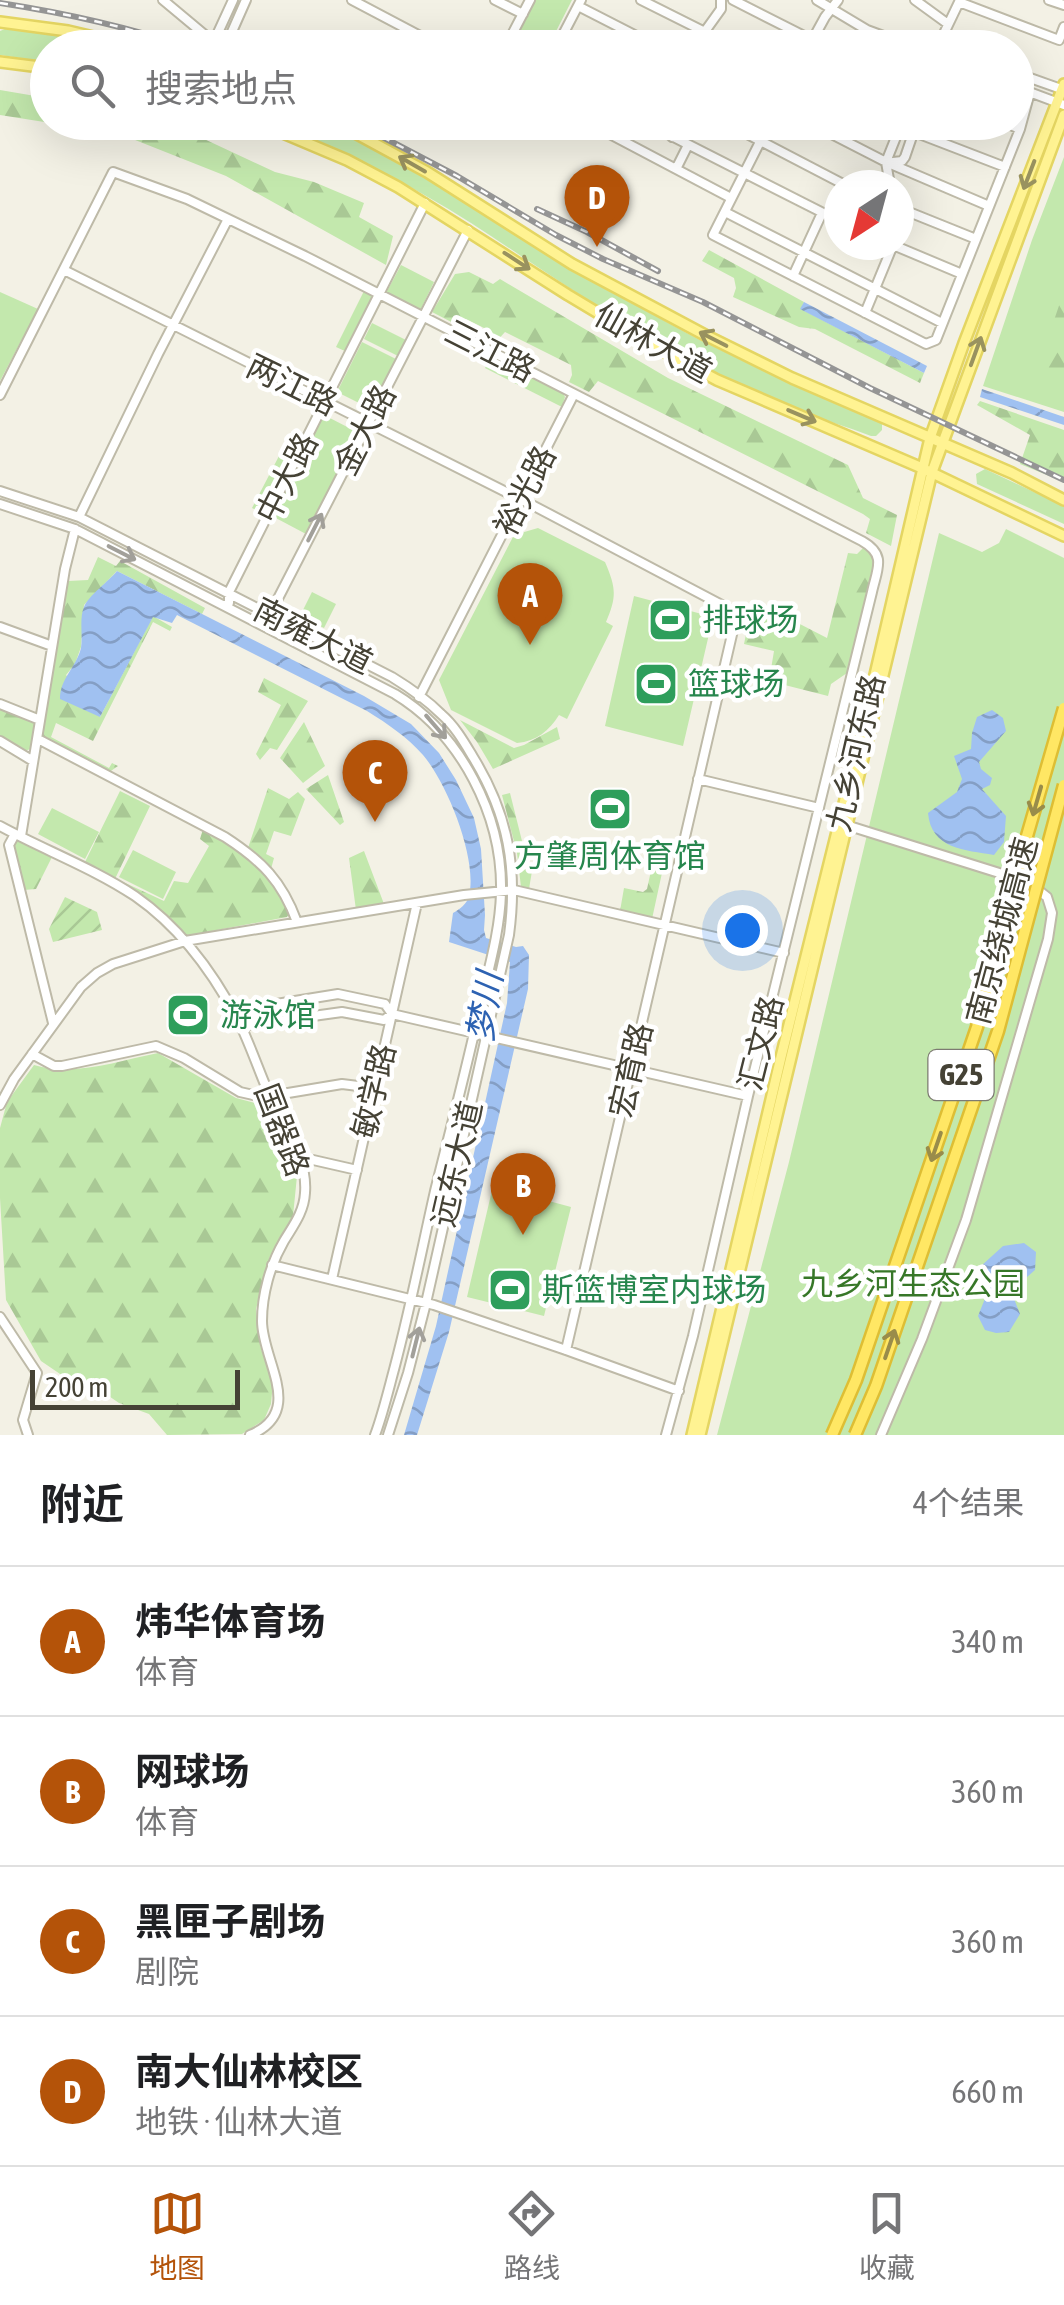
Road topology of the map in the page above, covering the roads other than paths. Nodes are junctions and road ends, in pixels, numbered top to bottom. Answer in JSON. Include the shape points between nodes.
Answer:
{"nodes":[{"id":1,"x":164,"y":0,"type":"edge"},
{"id":2,"x":233,"y":0,"type":"edge"},
{"id":3,"x":246,"y":0,"type":"edge"},
{"id":4,"x":352,"y":0,"type":"edge"},
{"id":5,"x":496,"y":0,"type":"edge"},
{"id":6,"x":530,"y":0,"type":"edge"},
{"id":7,"x":641,"y":0,"type":"edge"},
{"id":8,"x":721,"y":0,"type":"edge"},
{"id":9,"x":733,"y":0,"type":"edge"},
{"id":10,"x":818,"y":0,"type":"edge"},
{"id":11,"x":838,"y":0,"type":"edge"},
{"id":12,"x":915,"y":0,"type":"edge"},
{"id":13,"x":1050,"y":0,"type":"edge"},
{"id":14,"x":959,"y":1,"type":"edge"},
{"id":15,"x":579,"y":3,"type":"edge"},
{"id":16,"x":1064,"y":5,"type":"edge"},
{"id":17,"x":830,"y":9,"type":"junction"},
{"id":18,"x":522,"y":14,"type":"junction"},
{"id":19,"x":3,"y":24,"type":"edge"},
{"id":20,"x":948,"y":24,"type":"junction"},
{"id":21,"x":1064,"y":27,"type":"edge"},
{"id":22,"x":59,"y":30,"type":"edge"},
{"id":23,"x":199,"y":30,"type":"edge"},
{"id":24,"x":219,"y":30,"type":"edge"},
{"id":25,"x":233,"y":30,"type":"edge"},
{"id":26,"x":409,"y":30,"type":"edge"},
{"id":27,"x":514,"y":30,"type":"edge"},
{"id":28,"x":565,"y":30,"type":"edge"},
{"id":29,"x":628,"y":30,"type":"edge"},
{"id":30,"x":702,"y":30,"type":"edge"},
{"id":31,"x":705,"y":30,"type":"edge"},
{"id":32,"x":786,"y":30,"type":"edge"},
{"id":33,"x":818,"y":30,"type":"edge"},
{"id":34,"x":868,"y":30,"type":"edge"},
{"id":35,"x":945,"y":30,"type":"edge"},
{"id":36,"x":1033,"y":30,"type":"edge"},
{"id":37,"x":1034,"y":30,"type":"edge"},
{"id":38,"x":1,"y":62,"type":"edge"},
{"id":39,"x":30,"y":66,"type":"edge"},
{"id":40,"x":1034,"y":79,"type":"edge"},
{"id":41,"x":1063,"y":87,"type":"edge"},
{"id":42,"x":1034,"y":92,"type":"edge"},
{"id":43,"x":1060,"y":103,"type":"edge"},
{"id":44,"x":1064,"y":115,"type":"edge"},
{"id":45,"x":300,"y":140,"type":"edge"},
{"id":46,"x":370,"y":140,"type":"edge"},
{"id":47,"x":628,"y":140,"type":"edge"},
{"id":48,"x":678,"y":140,"type":"edge"},
{"id":49,"x":756,"y":140,"type":"edge"},
{"id":50,"x":843,"y":140,"type":"edge"},
{"id":51,"x":895,"y":140,"type":"edge"},
{"id":52,"x":911,"y":140,"type":"edge"},
{"id":53,"x":945,"y":140,"type":"edge"},
{"id":54,"x":1016,"y":140,"type":"edge"},
{"id":55,"x":760,"y":142,"type":"junction"},
{"id":56,"x":688,"y":145,"type":"junction"},
{"id":57,"x":886,"y":162,"type":"junction"},
{"id":58,"x":1005,"y":167,"type":"junction"},
{"id":59,"x":676,"y":169,"type":"junction"},
{"id":60,"x":887,"y":170,"type":"edge"},
{"id":61,"x":744,"y":173,"type":"junction"},
{"id":62,"x":824,"y":174,"type":"edge"},
{"id":63,"x":732,"y":198,"type":"junction"},
{"id":64,"x":424,"y":203,"type":"junction"},
{"id":65,"x":989,"y":206,"type":"junction"},
{"id":66,"x":725,"y":212,"type":"junction"},
{"id":67,"x":822,"y":212,"type":"joint"},
{"id":68,"x":914,"y":214,"type":"edge"},
{"id":69,"x":228,"y":219,"type":"junction"},
{"id":70,"x":468,"y":230,"type":"junction"},
{"id":71,"x":976,"y":239,"type":"junction"},
{"id":72,"x":803,"y":252,"type":"junction"},
{"id":73,"x":914,"y":254,"type":"edge"},
{"id":74,"x":887,"y":260,"type":"edge"},
{"id":75,"x":64,"y":270,"type":"junction"},
{"id":76,"x":962,"y":274,"type":"junction"},
{"id":77,"x":793,"y":276,"type":"junction"},
{"id":78,"x":875,"y":289,"type":"junction"},
{"id":79,"x":379,"y":294,"type":"junction"},
{"id":80,"x":865,"y":313,"type":"junction"},
{"id":81,"x":423,"y":316,"type":"junction"},
{"id":82,"x":942,"y":323,"type":"junction"},
{"id":83,"x":173,"y":326,"type":"junction"},
{"id":84,"x":574,"y":394,"type":"junction"},
{"id":85,"x":0,"y":395,"type":"edge"},
{"id":86,"x":325,"y":401,"type":"junction"},
{"id":87,"x":368,"y":423,"type":"junction"},
{"id":88,"x":930,"y":438,"type":"junction"},
{"id":89,"x":942,"y":442,"type":"junction"},
{"id":90,"x":927,"y":470,"type":"junction"},
{"id":91,"x":0,"y":491,"type":"edge"},
{"id":92,"x":520,"y":499,"type":"junction"},
{"id":93,"x":1064,"y":500,"type":"edge"},
{"id":94,"x":0,"y":504,"type":"edge"},
{"id":95,"x":79,"y":517,"type":"junction"},
{"id":96,"x":75,"y":529,"type":"junction"},
{"id":97,"x":1064,"y":536,"type":"edge"},
{"id":98,"x":862,"y":542,"type":"joint"},
{"id":99,"x":229,"y":592,"type":"junction"},
{"id":100,"x":224,"y":605,"type":"junction"},
{"id":101,"x":270,"y":614,"type":"junction"},
{"id":102,"x":263,"y":625,"type":"junction"},
{"id":103,"x":0,"y":627,"type":"edge"},
{"id":104,"x":52,"y":646,"type":"junction"},
{"id":105,"x":421,"y":695,"type":"junction"},
{"id":106,"x":0,"y":704,"type":"edge"},
{"id":107,"x":412,"y":704,"type":"junction"},
{"id":108,"x":1064,"y":708,"type":"edge"},
{"id":109,"x":40,"y":720,"type":"junction"},
{"id":110,"x":38,"y":739,"type":"junction"},
{"id":111,"x":0,"y":740,"type":"edge"},
{"id":112,"x":33,"y":761,"type":"junction"},
{"id":113,"x":703,"y":761,"type":"joint"},
{"id":114,"x":698,"y":779,"type":"junction"},
{"id":115,"x":490,"y":784,"type":"junction"},
{"id":116,"x":1064,"y":785,"type":"edge"},
{"id":117,"x":478,"y":790,"type":"junction"},
{"id":118,"x":819,"y":808,"type":"junction"},
{"id":119,"x":846,"y":825,"type":"junction"},
{"id":120,"x":0,"y":826,"type":"edge"},
{"id":121,"x":18,"y":835,"type":"junction"},
{"id":122,"x":514,"y":890,"type":"junction"},
{"id":123,"x":498,"y":891,"type":"junction"},
{"id":124,"x":417,"y":903,"type":"junction"},
{"id":125,"x":297,"y":922,"type":"junction"},
{"id":126,"x":664,"y":926,"type":"junction"},
{"id":127,"x":185,"y":941,"type":"junction"},
{"id":128,"x":784,"y":954,"type":"junction"},
{"id":129,"x":233,"y":1012,"type":"junction"},
{"id":130,"x":392,"y":1014,"type":"junction"},
{"id":131,"x":54,"y":1023,"type":"junction"},
{"id":132,"x":241,"y":1026,"type":"junction"},
{"id":133,"x":476,"y":1032,"type":"junction"},
{"id":134,"x":487,"y":1035,"type":"junction"},
{"id":135,"x":32,"y":1054,"type":"junction"},
{"id":136,"x":631,"y":1069,"type":"junction"},
{"id":137,"x":374,"y":1088,"type":"junction"},
{"id":138,"x":270,"y":1096,"type":"junction"},
{"id":139,"x":748,"y":1096,"type":"junction"},
{"id":140,"x":0,"y":1105,"type":"edge"},
{"id":141,"x":300,"y":1157,"type":"junction"},
{"id":142,"x":356,"y":1170,"type":"junction"},
{"id":143,"x":272,"y":1266,"type":"junction"},
{"id":144,"x":332,"y":1278,"type":"junction"},
{"id":145,"x":412,"y":1299,"type":"junction"},
{"id":146,"x":430,"y":1304,"type":"junction"},
{"id":147,"x":0,"y":1317,"type":"edge"},
{"id":148,"x":566,"y":1350,"type":"junction"},
{"id":149,"x":679,"y":1391,"type":"junction"},
{"id":150,"x":380,"y":1434,"type":"edge"},
{"id":151,"x":28,"y":1435,"type":"edge"},
{"id":152,"x":250,"y":1435,"type":"edge"},
{"id":153,"x":666,"y":1435,"type":"edge"},
{"id":154,"x":692,"y":1435,"type":"edge"},
{"id":155,"x":700,"y":1435,"type":"edge"},
{"id":156,"x":832,"y":1435,"type":"edge"},
{"id":157,"x":855,"y":1435,"type":"edge"},
{"id":158,"x":880,"y":1435,"type":"edge"}],
"edges":[{"from":1,"to":23,"type":"street"},
{"from":2,"to":24,"type":"street"},
{"from":3,"to":25,"type":"street"},
{"from":4,"to":26,"type":"street"},
{"from":5,"to":18,"type":"street"},
{"from":6,"to":18,"type":"street"},
{"from":7,"to":30,"type":"street"},
{"from":8,"to":31,"type":"street"},
{"from":9,"to":32,"type":"street"},
{"from":10,"to":17,"type":"street"},
{"from":11,"to":17,"type":"street"},
{"from":12,"to":20,"type":"street"},
{"from":13,"to":16,"type":"street"},
{"from":14,"to":20,"type":"street"},
{"from":14,"to":36,"type":"street"},
{"from":15,"to":28,"type":"street"},
{"from":15,"to":29,"type":"street"},
{"from":17,"to":33,"type":"street"},
{"from":17,"to":34,"type":"street"},
{"from":18,"to":27,"type":"street"},
{"from":19,"to":22,"type":"main road"},
{"from":20,"to":35,"type":"street"},
{"from":21,"to":37,"type":"street","via":[[1059,40]]},
{"from":38,"to":39,"type":"main road"},
{"from":40,"to":41,"type":"street"},
{"from":41,"to":43,"type":"main road","name":"九乡河东路"},
{"from":42,"to":43,"type":"street"},
{"from":43,"to":88,"type":"main road","name":"九乡河东路","one_way":true},
{"from":89,"to":44,"type":"main road","name":"九乡河东路","one_way":true},
{"from":45,"to":64,"type":"main road","name":"仙林大道"},
{"from":88,"to":46,"type":"main road","name":"仙林大道","one_way":true,"via":[[639,301]]},
{"from":47,"to":59,"type":"street"},
{"from":48,"to":56,"type":"street"},
{"from":49,"to":55,"type":"street"},
{"from":50,"to":57,"type":"street"},
{"from":51,"to":57,"type":"street"},
{"from":52,"to":57,"type":"street","via":[[902,161]]},
{"from":53,"to":58,"type":"street"},
{"from":54,"to":58,"type":"street"},
{"from":55,"to":61,"type":"street"},
{"from":55,"to":62,"type":"street"},
{"from":56,"to":59,"type":"street"},
{"from":56,"to":61,"type":"street"},
{"from":57,"to":60,"type":"street"},
{"from":57,"to":65,"type":"street"},
{"from":58,"to":65,"type":"street"},
{"from":59,"to":63,"type":"street"},
{"from":61,"to":63,"type":"street"},
{"from":61,"to":67,"type":"street"},
{"from":63,"to":66,"type":"street"},
{"from":64,"to":70,"type":"main road","name":"仙林大道"},
{"from":64,"to":79,"type":"street","name":"中大路"},
{"from":65,"to":71,"type":"street"},
{"from":66,"to":72,"type":"street"},
{"from":66,"to":77,"type":"street","via":[[713,235]]},
{"from":67,"to":72,"type":"street"},
{"from":68,"to":71,"type":"street"},
{"from":69,"to":75,"type":"street","name":"三江路","via":[[113,172]]},
{"from":69,"to":79,"type":"street","name":"三江路"},
{"from":69,"to":83,"type":"street"},
{"from":70,"to":81,"type":"street","name":"金大路"},
{"from":70,"to":90,"type":"main road","name":"仙林大道","one_way":true,"via":[[648,344]]},
{"from":71,"to":76,"type":"street"},
{"from":72,"to":77,"type":"street"},
{"from":72,"to":78,"type":"street"},
{"from":73,"to":76,"type":"street"},
{"from":74,"to":78,"type":"street"},
{"from":75,"to":83,"type":"street","name":"两江路"},
{"from":75,"to":85,"type":"street"},
{"from":76,"to":82,"type":"street"},
{"from":77,"to":80,"type":"street"},
{"from":78,"to":80,"type":"street"},
{"from":78,"to":82,"type":"street"},
{"from":79,"to":81,"type":"street","name":"三江路"},
{"from":79,"to":86,"type":"street","name":"中大路"},
{"from":80,"to":82,"type":"street","via":[[926,344],[936,340]]},
{"from":81,"to":84,"type":"street","name":"三江路"},
{"from":81,"to":87,"type":"street","name":"金大路"},
{"from":83,"to":86,"type":"street","name":"两江路"},
{"from":83,"to":95,"type":"street"},
{"from":84,"to":92,"type":"street","name":"裕光路"},
{"from":84,"to":98,"type":"street","name":"三江路"},
{"from":86,"to":87,"type":"street","name":"两江路"},
{"from":86,"to":99,"type":"street","name":"中大路"},
{"from":87,"to":92,"type":"street","name":"两江路"},
{"from":101,"to":87,"type":"street","name":"金大路","one_way":true},
{"from":88,"to":89,"type":"main road","name":"仙林大道"},
{"from":88,"to":90,"type":"main road","name":"九乡河东路"},
{"from":89,"to":90,"type":"main road","name":"九乡河东路"},
{"from":89,"to":93,"type":"main road","name":"仙林大道"},
{"from":90,"to":97,"type":"main road","name":"仙林大道"},
{"from":90,"to":119,"type":"main road","name":"九乡河东路"},
{"from":90,"to":154,"type":"main road","name":"九乡河东路"},
{"from":91,"to":95,"type":"street","name":"南雍大道"},
{"from":92,"to":105,"type":"street","name":"裕光路"},
{"from":92,"to":113,"type":"street","name":"两江路","via":[[737,613]]},
{"from":94,"to":96,"type":"street","name":"南雍大道"},
{"from":95,"to":99,"type":"street","name":"南雍大道"},
{"from":96,"to":100,"type":"street","name":"南雍大道","one_way":true},
{"from":96,"to":104,"type":"street"},
{"from":98,"to":118,"type":"street","name":"汇文路","via":[[879,561]]},
{"from":99,"to":100,"type":"street","name":"中大路"},
{"from":99,"to":101,"type":"street","name":"南雍大道"},
{"from":100,"to":102,"type":"street","name":"南雍大道"},
{"from":101,"to":102,"type":"street","name":"金大路","via":[[260,618]]},
{"from":101,"to":105,"type":"street","name":"南雍大道"},
{"from":102,"to":107,"type":"street","name":"南雍大道"},
{"from":103,"to":104,"type":"street"},
{"from":104,"to":109,"type":"street"},
{"from":105,"to":107,"type":"street","name":"裕光路"},
{"from":105,"to":115,"type":"street","name":"南雍大道","via":[[458,732]]},
{"from":106,"to":109,"type":"street"},
{"from":107,"to":117,"type":"street","name":"南雍大道","one_way":true,"via":[[452,747]]},
{"from":108,"to":156,"type":"highway","name":"南京绕城高速","number":"G25","one_way":true,"bridge":true,"via":[[977,1027]]},
{"from":109,"to":110,"type":"street"},
{"from":110,"to":112,"type":"street"},
{"from":110,"to":125,"type":"street","via":[[244,849],[283,888]]},
{"from":111,"to":112,"type":"street"},
{"from":112,"to":121,"type":"street"},
{"from":113,"to":114,"type":"street","name":"宏育路"},
{"from":114,"to":118,"type":"street"},
{"from":114,"to":126,"type":"street","name":"宏育路"},
{"from":115,"to":117,"type":"street"},
{"from":115,"to":122,"type":"street","name":"南雍大道","via":[[505,824]]},
{"from":157,"to":116,"type":"highway","name":"南京绕城高速","number":"G25","one_way":true,"bridge":true,"via":[[998,1031]]},
{"from":117,"to":123,"type":"street","name":"南雍大道","via":[[492,830]]},
{"from":118,"to":128,"type":"street","name":"汇文路"},
{"from":119,"to":155,"type":"main road","name":"九乡河东路"},
{"from":119,"to":158,"type":"street","via":[[1028,882],[1047,898],[1052,913],[966,1220]]},
{"from":120,"to":121,"type":"street","name":"国器路"},
{"from":121,"to":127,"type":"street","name":"国器路","via":[[137,898]]},
{"from":121,"to":131,"type":"street","via":[[10,844]]},
{"from":122,"to":123,"type":"street"},
{"from":122,"to":126,"type":"street"},
{"from":122,"to":134,"type":"street","name":"远东大道"},
{"from":123,"to":124,"type":"street"},
{"from":123,"to":133,"type":"street","name":"远东大道"},
{"from":124,"to":125,"type":"street"},
{"from":124,"to":130,"type":"street","name":"敏学路"},
{"from":125,"to":127,"type":"street"},
{"from":126,"to":128,"type":"street"},
{"from":126,"to":136,"type":"street","name":"宏育路"},
{"from":127,"to":129,"type":"street","name":"国器路"},
{"from":127,"to":131,"type":"street","via":[[97,973]]},
{"from":128,"to":139,"type":"street","name":"汇文路"},
{"from":129,"to":130,"type":"street","via":[[338,994],[385,1004]]},
{"from":129,"to":132,"type":"street","name":"国器路"},
{"from":130,"to":132,"type":"street","via":[[384,1020],[342,1012]]},
{"from":130,"to":133,"type":"street"},
{"from":130,"to":137,"type":"street","name":"敏学路"},
{"from":131,"to":135,"type":"street"},
{"from":132,"to":138,"type":"street","name":"国器路"},
{"from":133,"to":134,"type":"street"},
{"from":133,"to":145,"type":"street","name":"远东大道"},
{"from":134,"to":136,"type":"street"},
{"from":134,"to":146,"type":"street","name":"远东大道"},
{"from":135,"to":138,"type":"street","via":[[62,1066],[156,1046],[240,1092]]},
{"from":135,"to":140,"type":"street"},
{"from":136,"to":139,"type":"street"},
{"from":136,"to":148,"type":"street","name":"宏育路"},
{"from":137,"to":138,"type":"street","via":[[342,1084]]},
{"from":137,"to":142,"type":"street","name":"敏学路"},
{"from":138,"to":141,"type":"street","name":"国器路"},
{"from":139,"to":149,"type":"street","name":"汇文路"},
{"from":141,"to":142,"type":"street"},
{"from":141,"to":143,"type":"street","name":"国器路","via":[[306,1194]]},
{"from":142,"to":144,"type":"street","name":"敏学路"},
{"from":143,"to":144,"type":"street"},
{"from":143,"to":152,"type":"street","name":"国器路","via":[[262,1330],[280,1401],[262,1430]]},
{"from":144,"to":145,"type":"street"},
{"from":145,"to":146,"type":"street"},
{"from":145,"to":150,"type":"street","name":"远东大道"},
{"from":146,"to":148,"type":"street"},
{"from":150,"to":146,"type":"street","name":"远东大道","one_way":true},
{"from":147,"to":151,"type":"street","via":[[37,1373],[23,1420]]},
{"from":148,"to":149,"type":"street"},
{"from":149,"to":153,"type":"street","name":"汇文路"}]}
